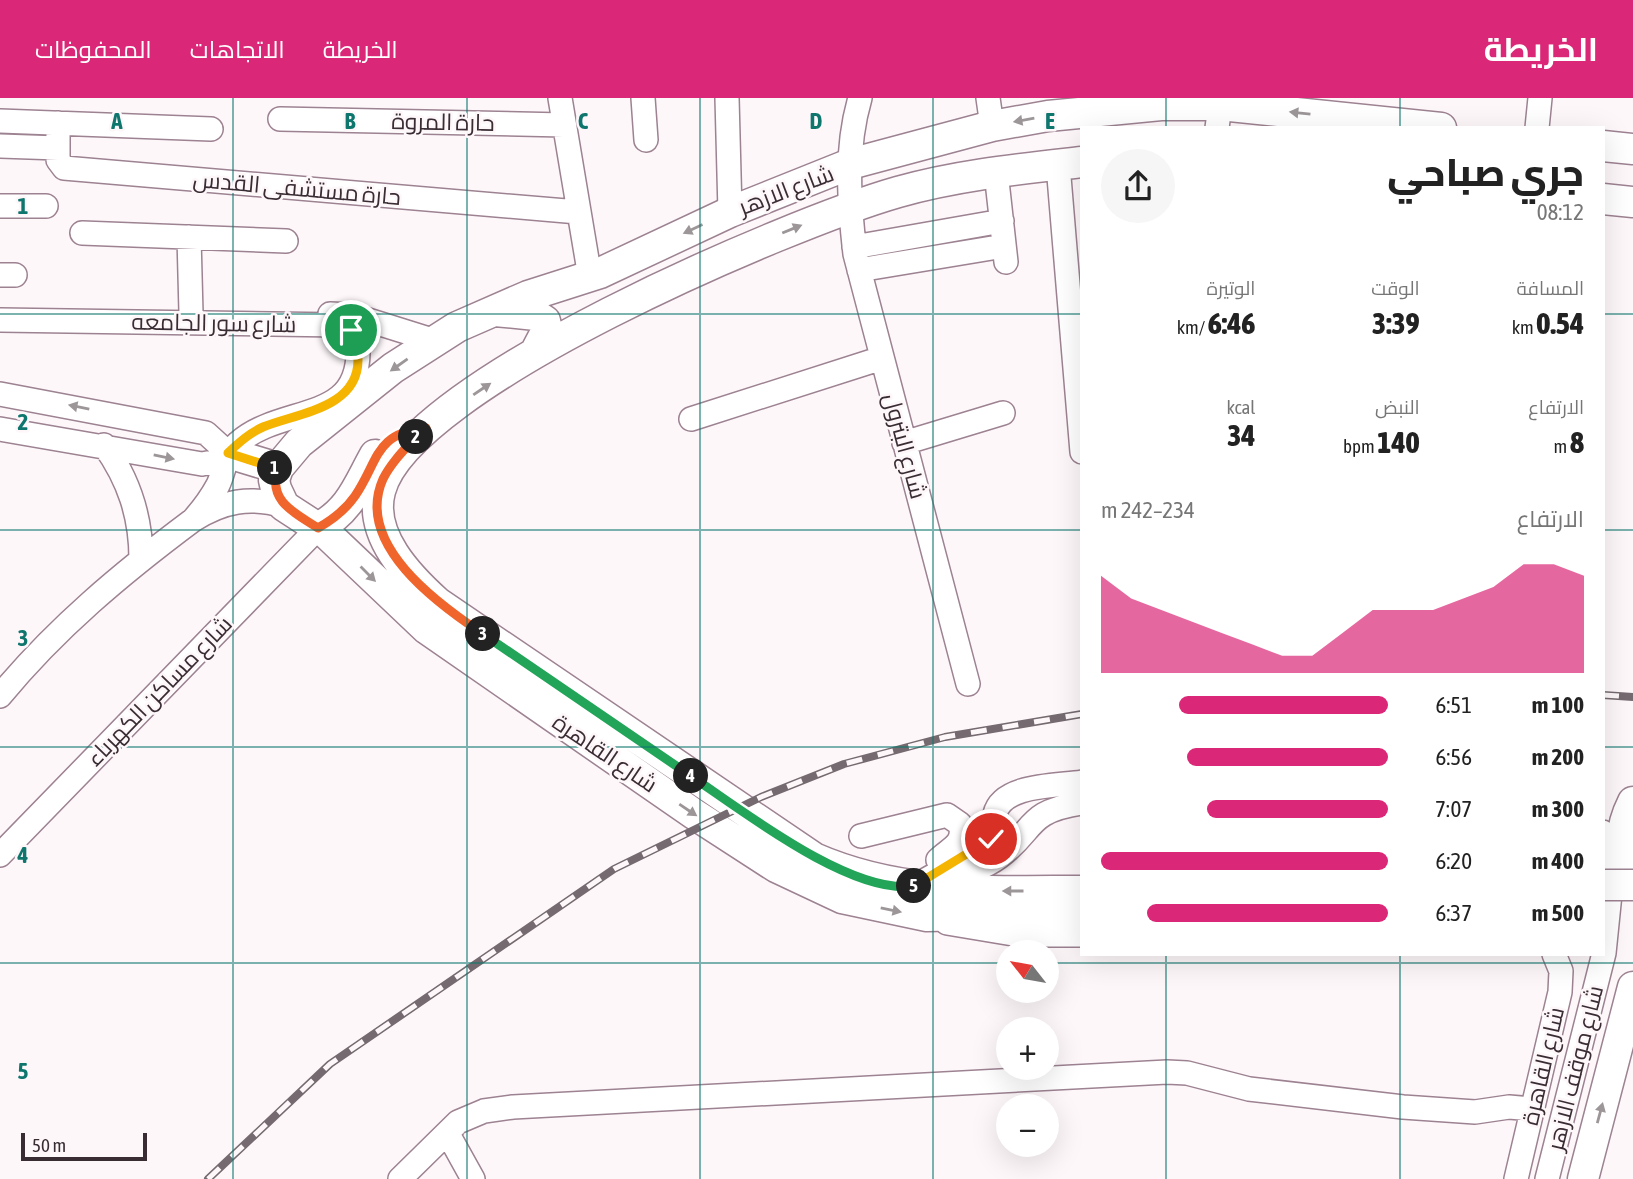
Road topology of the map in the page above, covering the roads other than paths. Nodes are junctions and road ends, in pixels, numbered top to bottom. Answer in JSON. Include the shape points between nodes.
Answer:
{"nodes":[{"id":1,"x":560,"y":98,"type":"edge"},
{"id":2,"x":643,"y":98,"type":"edge"},
{"id":3,"x":727,"y":98,"type":"edge"},
{"id":4,"x":860,"y":98,"type":"edge"},
{"id":5,"x":1540,"y":98,"type":"edge"},
{"id":6,"x":1219,"y":110,"type":"edge"},
{"id":7,"x":990,"y":112,"type":"edge"},
{"id":8,"x":280,"y":119,"type":"dead end"},
{"id":9,"x":0,"y":121,"type":"edge"},
{"id":10,"x":58,"y":123,"type":"junction"},
{"id":11,"x":564,"y":125,"type":"junction"},
{"id":12,"x":1416,"y":126,"type":"edge"},
{"id":13,"x":1537,"y":126,"type":"edge"},
{"id":14,"x":211,"y":129,"type":"dead end"},
{"id":15,"x":646,"y":140,"type":"dead end"},
{"id":16,"x":0,"y":146,"type":"edge"},
{"id":17,"x":1605,"y":146,"type":"edge"},
{"id":18,"x":58,"y":148,"type":"junction"},
{"id":19,"x":1633,"y":149,"type":"edge"},
{"id":20,"x":850,"y":164,"type":"junction"},
{"id":21,"x":1070,"y":164,"type":"edge"},
{"id":22,"x":996,"y":172,"type":"junction"},
{"id":23,"x":1605,"y":199,"type":"edge"},
{"id":24,"x":1633,"y":202,"type":"edge"},
{"id":25,"x":0,"y":206,"type":"edge"},
{"id":26,"x":46,"y":206,"type":"dead end"},
{"id":27,"x":849,"y":206,"type":"junction"},
{"id":28,"x":578,"y":212,"type":"junction"},
{"id":29,"x":730,"y":212,"type":"junction"},
{"id":30,"x":1002,"y":221,"type":"junction"},
{"id":31,"x":82,"y":233,"type":"dead end"},
{"id":32,"x":190,"y":237,"type":"junction"},
{"id":33,"x":286,"y":241,"type":"dead end"},
{"id":34,"x":854,"y":247,"type":"junction"},
{"id":35,"x":859,"y":270,"type":"junction"},
{"id":36,"x":590,"y":277,"type":"junction"},
{"id":37,"x":631,"y":302,"type":"junction"},
{"id":38,"x":0,"y":310,"type":"edge"},
{"id":39,"x":490,"y":310,"type":"junction"},
{"id":40,"x":191,"y":313,"type":"junction"},
{"id":41,"x":0,"y":320,"type":"edge"},
{"id":42,"x":1076,"y":325,"type":"edge"},
{"id":43,"x":435,"y":341,"type":"junction"},
{"id":44,"x":535,"y":353,"type":"junction"},
{"id":45,"x":882,"y":358,"type":"junction"},
{"id":46,"x":0,"y":394,"type":"edge"},
{"id":47,"x":51,"y":401,"type":"junction"},
{"id":48,"x":1080,"y":410,"type":"edge"},
{"id":49,"x":1003,"y":413,"type":"dead end"},
{"id":50,"x":691,"y":419,"type":"dead end"},
{"id":51,"x":426,"y":428,"type":"junction"},
{"id":52,"x":0,"y":429,"type":"edge"},
{"id":53,"x":45,"y":436,"type":"junction"},
{"id":54,"x":904,"y":443,"type":"junction"},
{"id":55,"x":104,"y":445,"type":"junction"},
{"id":56,"x":228,"y":453,"type":"junction"},
{"id":57,"x":278,"y":468,"type":"junction"},
{"id":58,"x":284,"y":506,"type":"junction"},
{"id":59,"x":193,"y":520,"type":"junction"},
{"id":60,"x":318,"y":528,"type":"junction"},
{"id":61,"x":141,"y":559,"type":"junction"},
{"id":62,"x":968,"y":684,"type":"dead end"},
{"id":63,"x":0,"y":696,"type":"edge"},
{"id":64,"x":1080,"y":782,"type":"edge"},
{"id":65,"x":1633,"y":802,"type":"edge"},
{"id":66,"x":1080,"y":803,"type":"edge"},
{"id":67,"x":861,"y":836,"type":"dead end"},
{"id":68,"x":1605,"y":853,"type":"edge"},
{"id":69,"x":0,"y":855,"type":"edge"},
{"id":70,"x":1633,"y":877,"type":"edge"},
{"id":71,"x":1605,"y":885,"type":"edge"},
{"id":72,"x":1633,"y":885,"type":"edge"},
{"id":73,"x":912,"y":888,"type":"junction"},
{"id":74,"x":1080,"y":891,"type":"edge"},
{"id":75,"x":1633,"y":905,"type":"edge"},
{"id":76,"x":1605,"y":906,"type":"edge"},
{"id":77,"x":1080,"y":912,"type":"edge"},
{"id":78,"x":927,"y":916,"type":"junction"},
{"id":79,"x":1080,"y":935,"type":"edge"},
{"id":80,"x":1605,"y":941,"type":"edge"},
{"id":81,"x":1555,"y":956,"type":"edge"},
{"id":82,"x":1603,"y":956,"type":"edge"},
{"id":83,"x":1633,"y":987,"type":"edge"},
{"id":84,"x":1533,"y":1109,"type":"junction"},
{"id":85,"x":448,"y":1134,"type":"junction"},
{"id":86,"x":400,"y":1179,"type":"edge"},
{"id":87,"x":473,"y":1179,"type":"edge"},
{"id":88,"x":1516,"y":1179,"type":"edge"},
{"id":89,"x":1547,"y":1179,"type":"edge"},
{"id":90,"x":1583,"y":1179,"type":"edge"}],
"edges":[{"from":1,"to":11,"type":"street"},
{"from":2,"to":15,"type":"street"},
{"from":3,"to":29,"type":"street"},
{"from":4,"to":20,"type":"street","name":"شارع البترول"},
{"from":5,"to":13,"type":"street"},
{"from":6,"to":7,"type":"main road","name":"شارع الازهر","one_way":true},
{"from":12,"to":6,"type":"main road","name":"شارع الازهر","one_way":true},
{"from":7,"to":20,"type":"main road","name":"شارع الازهر"},
{"from":8,"to":11,"type":"street","name":"حارة المروة"},
{"from":9,"to":10,"type":"street"},
{"from":10,"to":14,"type":"street"},
{"from":10,"to":18,"type":"street"},
{"from":11,"to":28,"type":"street"},
{"from":16,"to":18,"type":"street"},
{"from":17,"to":19,"type":"main road"},
{"from":18,"to":28,"type":"street","name":"حارة مستشفى القدس","via":[[64,168]]},
{"from":20,"to":27,"type":"street","name":"شارع البترول"},
{"from":20,"to":29,"type":"main road","name":"شارع الازهر"},
{"from":21,"to":22,"type":"main road","name":"شارع الازهر"},
{"from":21,"to":42,"type":"street"},
{"from":22,"to":27,"type":"main road","name":"شارع الازهر","via":[[941,181]]},
{"from":22,"to":30,"type":"street"},
{"from":23,"to":24,"type":"main road"},
{"from":25,"to":26,"type":"street"},
{"from":27,"to":34,"type":"street","name":"شارع البترول"},
{"from":37,"to":27,"type":"main road","name":"شارع الازهر","one_way":true},
{"from":28,"to":36,"type":"street"},
{"from":29,"to":36,"type":"main road","name":"شارع الازهر","one_way":true},
{"from":30,"to":34,"type":"street"},
{"from":30,"to":35,"type":"street","via":[[1005,254]]},
{"from":31,"to":32,"type":"street"},
{"from":32,"to":33,"type":"street"},
{"from":32,"to":40,"type":"street"},
{"from":34,"to":35,"type":"street","name":"شارع البترول"},
{"from":35,"to":45,"type":"street","name":"شارع البترول"},
{"from":36,"to":37,"type":"main road","via":[[586,285],[592,297]]},
{"from":36,"to":39,"type":"main road","name":"شارع الازهر"},
{"from":37,"to":44,"type":"main road","name":"شارع الازهر"},
{"from":38,"to":40,"type":"street","name":"شارع سور الجامعه"},
{"from":39,"to":43,"type":"main road","name":"شارع الازهر"},
{"from":39,"to":44,"type":"main road","via":[[524,313],[545,321],[547,330]]},
{"from":40,"to":43,"type":"street","name":"شارع سور الجامعه","via":[[352,315]]},
{"from":41,"to":56,"type":"street","name":"شارع سور الجامعه","via":[[341,325],[351,330],[358,342],[358,373],[350,389],[329,404],[249,434]]},
{"from":42,"to":48,"type":"street"},
{"from":43,"to":57,"type":"main road","name":"شارع الازهر","one_way":true,"via":[[393,368],[299,443]]},
{"from":51,"to":44,"type":"main road","name":"شارع الازهر","one_way":true},
{"from":45,"to":50,"type":"street"},
{"from":45,"to":54,"type":"street","name":"شارع البترول"},
{"from":46,"to":47,"type":"street"},
{"from":47,"to":53,"type":"street"},
{"from":56,"to":47,"type":"street","one_way":true,"via":[[206,433]]},
{"from":49,"to":54,"type":"street"},
{"from":51,"to":60,"type":"main road","via":[[405,431],[387,441],[374,456],[356,495]]},
{"from":51,"to":73,"type":"main road","name":"شارع القاهرة","via":[[393,464],[379,494],[384,534],[418,585],[814,858],[850,874]]},
{"from":52,"to":53,"type":"street"},
{"from":53,"to":55,"type":"street"},
{"from":54,"to":62,"type":"street","name":"شارع البترول"},
{"from":55,"to":56,"type":"street","one_way":true,"via":[[202,464]]},
{"from":55,"to":61,"type":"street","via":[[131,493]]},
{"from":56,"to":57,"type":"main road"},
{"from":56,"to":59,"type":"street","via":[[218,485]]},
{"from":57,"to":58,"type":"main road","via":[[274,480]]},
{"from":58,"to":59,"type":"street","via":[[238,501],[210,509]]},
{"from":58,"to":60,"type":"main road"},
{"from":59,"to":61,"type":"street"},
{"from":60,"to":69,"type":"street","name":"شارع مساكن الكهرباء"},
{"from":60,"to":78,"type":"main road","name":"شارع القاهرة","one_way":true,"via":[[399,605],[457,652],[776,867],[842,898]]},
{"from":61,"to":63,"type":"street","via":[[57,632]]},
{"from":64,"to":73,"type":"street","via":[[1004,798],[987,843]]},
{"from":65,"to":70,"type":"main road","via":[[1621,836]]},
{"from":66,"to":73,"type":"street","via":[[1055,807],[1038,816],[988,865]]},
{"from":67,"to":73,"type":"street","via":[[942,815],[957,819],[962,830],[959,842]]},
{"from":68,"to":80,"type":"street","name":"شارع موقف الازهر","via":[[1609,894]]},
{"from":71,"to":72,"type":"main road","bridge":true},
{"from":74,"to":73,"type":"main road","name":"شارع القاهرة","one_way":true},
{"from":75,"to":76,"type":"main road"},
{"from":77,"to":78,"type":"main road","name":"شارع القاهرة"},
{"from":78,"to":79,"type":"street","name":"شارع القاهرة","via":[[983,931]]},
{"from":81,"to":84,"type":"street","name":"شارع القاهرة","via":[[1561,971],[1560,992]]},
{"from":82,"to":89,"type":"street","name":"شارع موقف الازهر"},
{"from":90,"to":83,"type":"main road","one_way":true},
{"from":84,"to":85,"type":"street","via":[[1475,1112],[1404,1107],[1249,1089],[1167,1072],[513,1107],[484,1111],[458,1122]]},
{"from":84,"to":88,"type":"street","name":"شارع القاهرة"},
{"from":85,"to":86,"type":"street"},
{"from":85,"to":87,"type":"street"}]}
